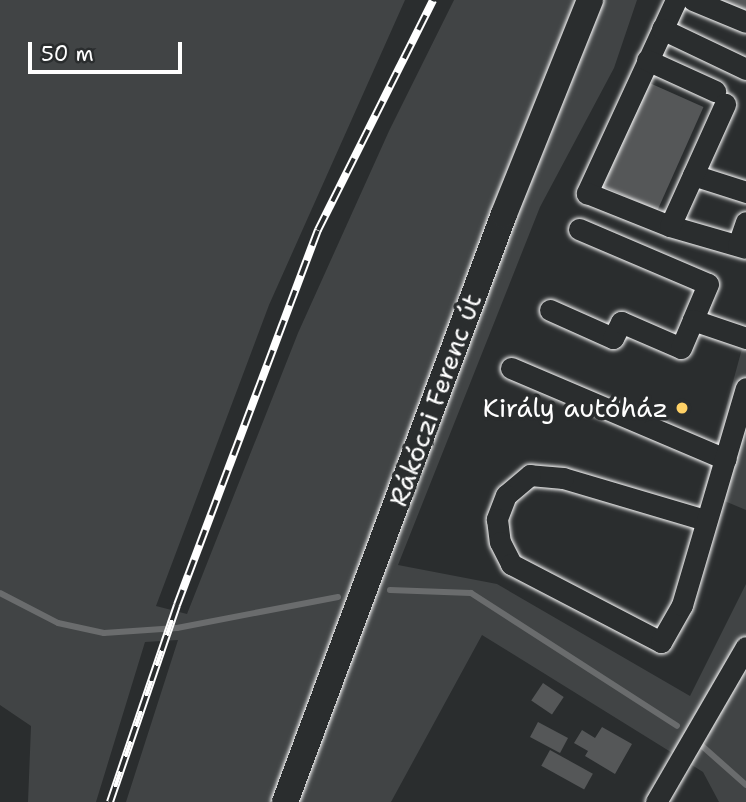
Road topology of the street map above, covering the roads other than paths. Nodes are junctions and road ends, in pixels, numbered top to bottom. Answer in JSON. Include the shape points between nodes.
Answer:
{"nodes":[{"id":1,"x":590,"y":0,"type":"edge"},
{"id":2,"x":676,"y":0,"type":"edge"},
{"id":3,"x":693,"y":0,"type":"edge"},
{"id":4,"x":746,"y":22,"type":"edge"},
{"id":5,"x":662,"y":29,"type":"junction"},
{"id":6,"x":647,"y":60,"type":"junction"},
{"id":7,"x":746,"y":69,"type":"edge"},
{"id":8,"x":693,"y":175,"type":"junction"},
{"id":9,"x":746,"y":192,"type":"edge"},
{"id":10,"x":746,"y":222,"type":"edge"},
{"id":11,"x":670,"y":226,"type":"junction"},
{"id":12,"x":579,"y":229,"type":"dead end"},
{"id":13,"x":742,"y":247,"type":"edge"},
{"id":14,"x":551,"y":310,"type":"dead end"},
{"id":15,"x":693,"y":320,"type":"junction"},
{"id":16,"x":746,"y":338,"type":"edge"},
{"id":17,"x":510,"y":368,"type":"dead end"},
{"id":18,"x":746,"y":388,"type":"edge"},
{"id":19,"x":725,"y":459,"type":"junction"},
{"id":20,"x":705,"y":520,"type":"junction"},
{"id":21,"x":746,"y":647,"type":"edge"},
{"id":22,"x":285,"y":802,"type":"edge"},
{"id":23,"x":656,"y":802,"type":"edge"}],
"edges":[{"from":1,"to":22,"type":"main road","name":"Rákóczi Ferenc út","via":[[504,214]]},
{"from":2,"to":5,"type":"street"},
{"from":3,"to":4,"type":"street"},
{"from":5,"to":6,"type":"street"},
{"from":5,"to":7,"type":"street"},
{"from":6,"to":8,"type":"street","via":[[720,98]]},
{"from":6,"to":11,"type":"street","via":[[587,192]]},
{"from":8,"to":9,"type":"street"},
{"from":8,"to":11,"type":"street"},
{"from":10,"to":13,"type":"street"},
{"from":11,"to":13,"type":"street"},
{"from":12,"to":15,"type":"street","via":[[708,284]]},
{"from":14,"to":15,"type":"street","via":[[613,338],[621,322],[681,348]]},
{"from":15,"to":16,"type":"street"},
{"from":17,"to":19,"type":"street"},
{"from":18,"to":19,"type":"street"},
{"from":19,"to":20,"type":"street"},
{"from":20,"to":20,"type":"street","via":[[682,605],[662,642],[511,564],[500,542],[497,519],[506,495],[530,475],[563,478]]},
{"from":21,"to":23,"type":"street"}]}
